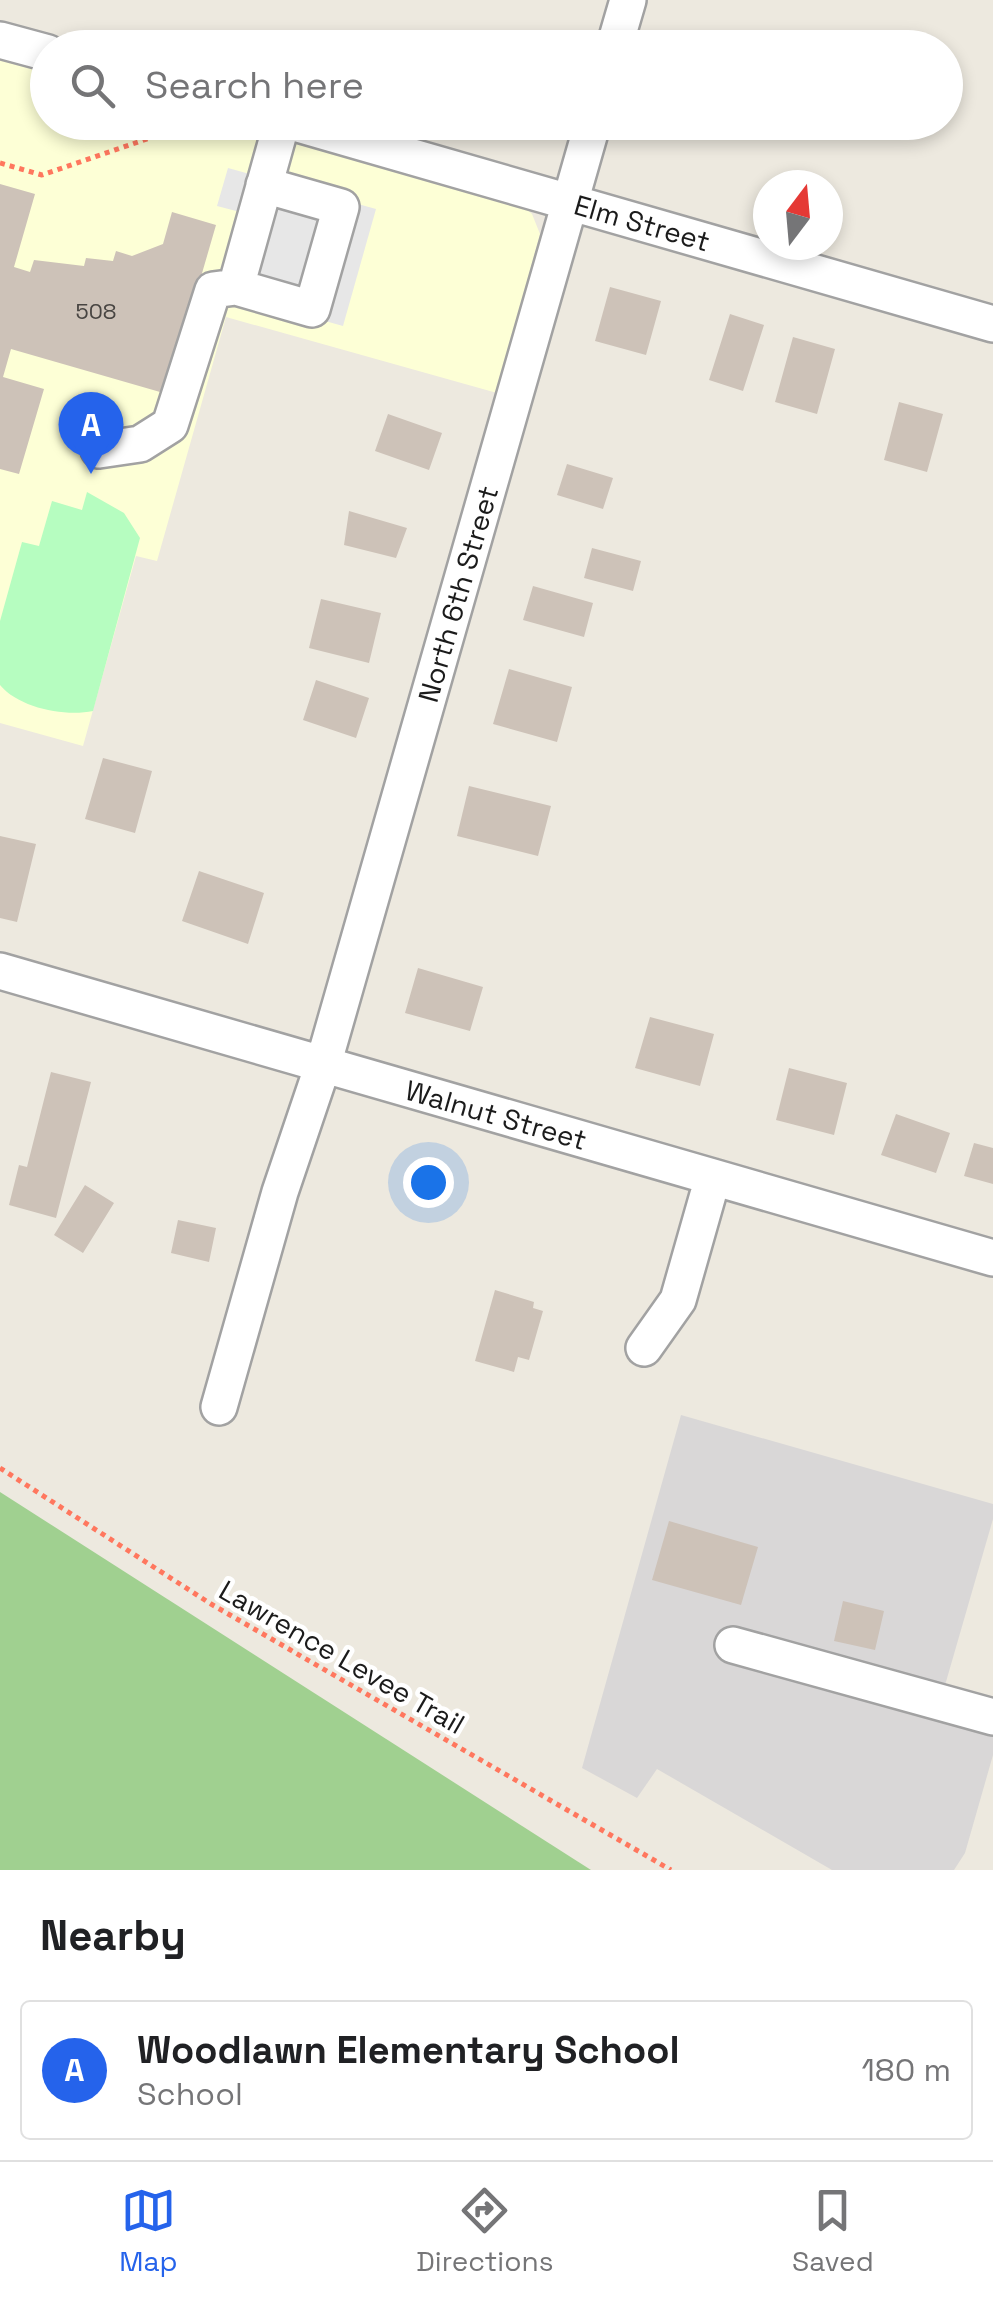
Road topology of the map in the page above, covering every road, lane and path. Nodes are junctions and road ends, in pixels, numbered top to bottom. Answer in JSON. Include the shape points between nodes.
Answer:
{"nodes":[{"id":1,"x":617,"y":2,"type":"edge"},
{"id":2,"x":615,"y":30,"type":"edge"},
{"id":3,"x":0,"y":40,"type":"edge"},
{"id":4,"x":30,"y":48,"type":"edge"},
{"id":5,"x":145,"y":140,"type":"edge"},
{"id":6,"x":277,"y":140,"type":"edge"},
{"id":7,"x":354,"y":140,"type":"edge"},
{"id":8,"x":587,"y":140,"type":"edge"},
{"id":9,"x":0,"y":164,"type":"edge"},
{"id":10,"x":264,"y":185,"type":"junction"},
{"id":11,"x":570,"y":202,"type":"junction"},
{"id":12,"x":236,"y":287,"type":"junction"},
{"id":13,"x":993,"y":324,"type":"edge"},
{"id":14,"x":99,"y":450,"type":"dead end"},
{"id":15,"x":0,"y":971,"type":"edge"},
{"id":16,"x":323,"y":1065,"type":"junction"},
{"id":17,"x":713,"y":1177,"type":"junction"},
{"id":18,"x":993,"y":1258,"type":"edge"},
{"id":19,"x":644,"y":1348,"type":"dead end"},
{"id":20,"x":219,"y":1408,"type":"dead end"},
{"id":21,"x":0,"y":1468,"type":"edge"},
{"id":22,"x":733,"y":1645,"type":"dead end"},
{"id":23,"x":993,"y":1717,"type":"edge"},
{"id":24,"x":671,"y":1870,"type":"edge"}],
"edges":[{"from":1,"to":2,"type":"street"},
{"from":3,"to":4,"type":"street"},
{"from":5,"to":9,"type":"path","via":[[42,176]]},
{"from":6,"to":10,"type":"street"},
{"from":7,"to":11,"type":"street","name":"Elm Street"},
{"from":8,"to":11,"type":"street","name":"North 6th Street"},
{"from":10,"to":12,"type":"street"},
{"from":10,"to":12,"type":"street","via":[[341,207],[312,309]]},
{"from":11,"to":13,"type":"street","name":"Elm Street"},
{"from":11,"to":16,"type":"street","name":"North 6th Street"},
{"from":12,"to":14,"type":"street","via":[[214,290],[170,425],[140,444]]},
{"from":15,"to":16,"type":"street","name":"Walnut Street"},
{"from":16,"to":17,"type":"street","name":"Walnut Street"},
{"from":16,"to":20,"type":"street","name":"North 6th Street"},
{"from":17,"to":18,"type":"street","name":"Walnut Street"},
{"from":17,"to":19,"type":"street","via":[[678,1300]]},
{"from":21,"to":24,"type":"path","name":"Lawrence Levee Trail","via":[[211,1604]]},
{"from":22,"to":23,"type":"street"}]}
